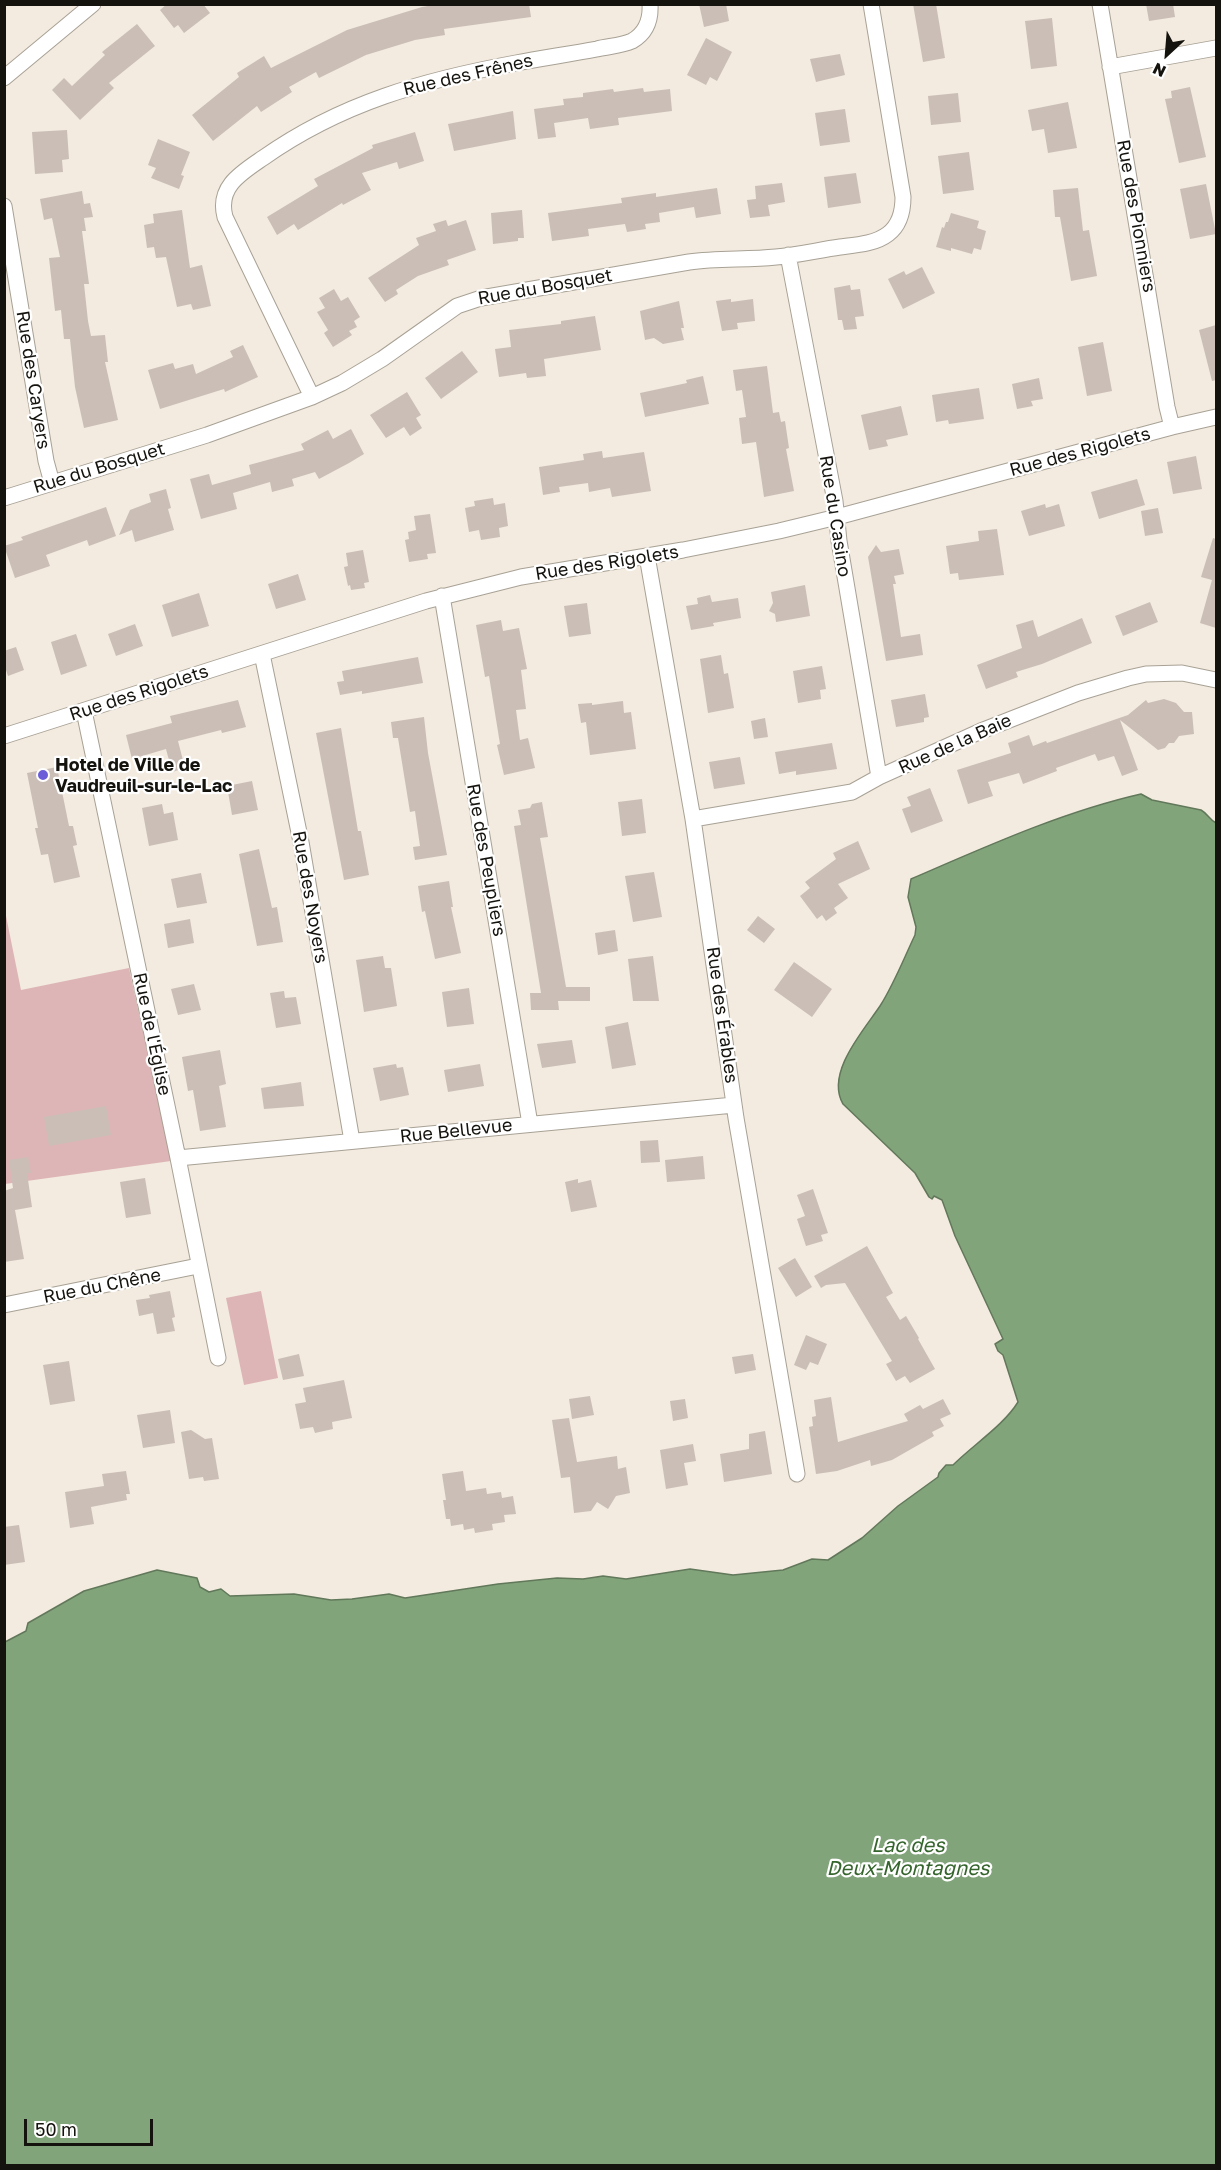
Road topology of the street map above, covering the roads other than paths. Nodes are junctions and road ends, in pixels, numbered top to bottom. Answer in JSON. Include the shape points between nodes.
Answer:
{"nodes":[{"id":1,"x":93,"y":4,"type":"edge"},
{"id":2,"x":650,"y":4,"type":"edge"},
{"id":3,"x":871,"y":4,"type":"edge"},
{"id":4,"x":1100,"y":4,"type":"edge"},
{"id":5,"x":1216,"y":48,"type":"edge"},
{"id":6,"x":1110,"y":67,"type":"junction"},
{"id":7,"x":4,"y":78,"type":"edge"},
{"id":8,"x":4,"y":207,"type":"edge"},
{"id":9,"x":788,"y":255,"type":"junction"},
{"id":10,"x":312,"y":397,"type":"junction"},
{"id":11,"x":1216,"y":417,"type":"edge"},
{"id":12,"x":1172,"y":427,"type":"junction"},
{"id":13,"x":52,"y":483,"type":"junction"},
{"id":14,"x":4,"y":498,"type":"edge"},
{"id":15,"x":837,"y":517,"type":"junction"},
{"id":16,"x":647,"y":556,"type":"junction"},
{"id":17,"x":442,"y":596,"type":"junction"},
{"id":18,"x":262,"y":654,"type":"junction"},
{"id":19,"x":1216,"y":680,"type":"edge"},
{"id":20,"x":84,"y":711,"type":"junction"},
{"id":21,"x":4,"y":736,"type":"edge"},
{"id":22,"x":879,"y":777,"type":"junction"},
{"id":23,"x":693,"y":819,"type":"junction"},
{"id":24,"x":734,"y":1106,"type":"junction"},
{"id":25,"x":530,"y":1124,"type":"junction"},
{"id":26,"x":352,"y":1141,"type":"junction"},
{"id":27,"x":178,"y":1158,"type":"junction"},
{"id":28,"x":198,"y":1266,"type":"junction"},
{"id":29,"x":4,"y":1305,"type":"edge"},
{"id":30,"x":218,"y":1358,"type":"dead end"},
{"id":31,"x":797,"y":1474,"type":"dead end"}],
"edges":[{"from":1,"to":7,"type":"street"},
{"from":2,"to":10,"type":"street","name":"Rue des Frênes","via":[[648,23],[632,41],[444,77],[386,95],[303,132],[229,184],[223,200],[225,217]]},
{"from":3,"to":9,"type":"street","name":"Rue du Bosquet","via":[[902,185],[901,214],[889,234],[876,240]]},
{"from":4,"to":6,"type":"street","name":"Rue des Pionniers"},
{"from":5,"to":6,"type":"street"},
{"from":6,"to":12,"type":"street","name":"Rue des Pionniers"},
{"from":8,"to":13,"type":"street","name":"Rue des Caryers"},
{"from":9,"to":10,"type":"street","name":"Rue du Bosquet","via":[[689,262],[480,298],[457,306],[382,359]]},
{"from":9,"to":15,"type":"street","name":"Rue du Casino"},
{"from":10,"to":13,"type":"street","name":"Rue du Bosquet","via":[[207,435]]},
{"from":11,"to":12,"type":"street","name":"Rue des Rigolets"},
{"from":12,"to":15,"type":"street","name":"Rue des Rigolets"},
{"from":13,"to":14,"type":"street","name":"Rue du Bosquet"},
{"from":15,"to":16,"type":"street","name":"Rue des Rigolets"},
{"from":15,"to":22,"type":"street","name":"Rue du Casino"},
{"from":16,"to":17,"type":"street","name":"Rue des Rigolets","via":[[521,577]]},
{"from":16,"to":23,"type":"street","name":"Rue des Érables"},
{"from":17,"to":18,"type":"street","name":"Rue des Rigolets"},
{"from":17,"to":25,"type":"street","name":"Rue des Peupliers"},
{"from":18,"to":20,"type":"street","name":"Rue des Rigolets"},
{"from":18,"to":26,"type":"street","name":"Rue des Noyers","via":[[301,842]]},
{"from":19,"to":22,"type":"street","name":"Rue de la Baie","via":[[1182,673],[1128,678],[981,730]]},
{"from":20,"to":21,"type":"street","name":"Rue des Rigolets"},
{"from":20,"to":27,"type":"street","name":"Rue de l'Église"},
{"from":22,"to":23,"type":"street","name":"Rue de la Baie","via":[[845,795]]},
{"from":23,"to":24,"type":"street","name":"Rue des Érables"},
{"from":24,"to":25,"type":"street","name":"Rue Bellevue"},
{"from":24,"to":31,"type":"street","name":"Rue des Érables"},
{"from":25,"to":26,"type":"street","name":"Rue Bellevue"},
{"from":26,"to":27,"type":"street","name":"Rue Bellevue"},
{"from":27,"to":28,"type":"street","name":"Rue de l'Église"},
{"from":28,"to":29,"type":"street","name":"Rue du Chêne"},
{"from":28,"to":30,"type":"street","name":"Rue de l'Église"}]}
